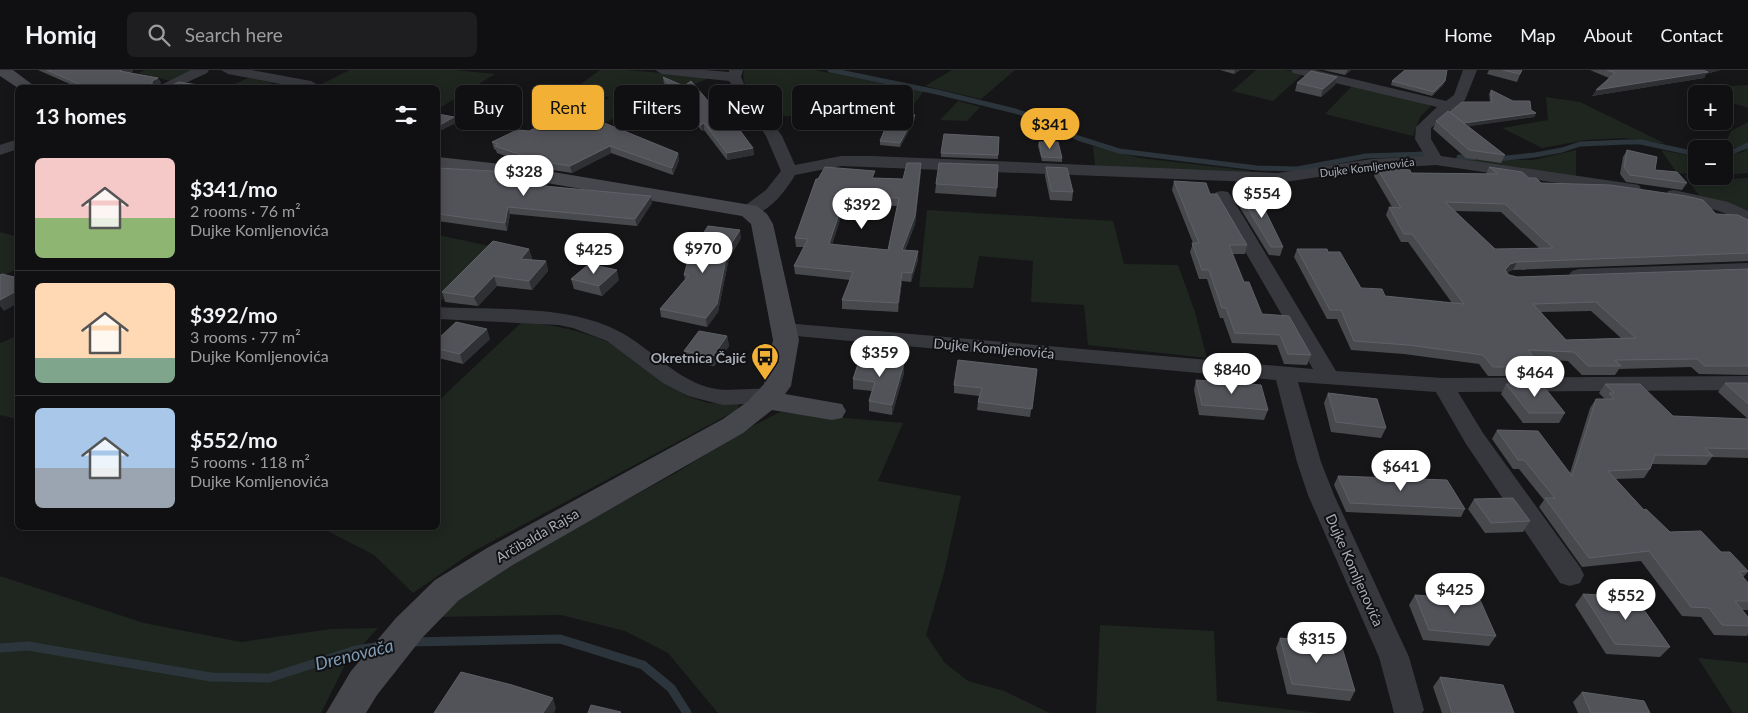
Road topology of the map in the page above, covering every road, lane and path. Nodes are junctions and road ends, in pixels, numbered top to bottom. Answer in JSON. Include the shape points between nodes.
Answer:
{"nodes":[{"id":1,"x":2,"y":70,"type":"edge"},
{"id":2,"x":202,"y":70,"type":"edge"},
{"id":3,"x":228,"y":70,"type":"edge"},
{"id":4,"x":662,"y":70,"type":"edge"},
{"id":5,"x":1298,"y":70,"type":"edge"},
{"id":6,"x":1470,"y":70,"type":"edge"},
{"id":7,"x":735,"y":74,"type":"edge"},
{"id":8,"x":24,"y":85,"type":"edge"},
{"id":9,"x":169,"y":85,"type":"edge"},
{"id":10,"x":311,"y":85,"type":"dead end"},
{"id":11,"x":1449,"y":106,"type":"junction"},
{"id":12,"x":15,"y":145,"type":"edge"},
{"id":13,"x":0,"y":150,"type":"edge"},
{"id":14,"x":1436,"y":160,"type":"junction"},
{"id":15,"x":440,"y":163,"type":"edge"},
{"id":16,"x":789,"y":171,"type":"junction"},
{"id":17,"x":1222,"y":196,"type":"dead end"},
{"id":18,"x":749,"y":211,"type":"junction"},
{"id":19,"x":1748,"y":217,"type":"edge"},
{"id":20,"x":1748,"y":269,"type":"edge"},
{"id":21,"x":1562,"y":276,"type":"edge"},
{"id":22,"x":440,"y":313,"type":"edge"},
{"id":23,"x":785,"y":329,"type":"junction"},
{"id":24,"x":1285,"y":374,"type":"junction"},
{"id":25,"x":1329,"y":377,"type":"junction"},
{"id":26,"x":1748,"y":383,"type":"edge"},
{"id":27,"x":1443,"y":385,"type":"junction"},
{"id":28,"x":768,"y":398,"type":"junction"},
{"id":29,"x":832,"y":411,"type":"dead end"},
{"id":30,"x":1570,"y":575,"type":"dead end"},
{"id":31,"x":1408,"y":710,"type":"dead end"},
{"id":32,"x":346,"y":713,"type":"edge"}],
"edges":[{"from":1,"to":8,"type":"street"},
{"from":2,"to":9,"type":"street"},
{"from":3,"to":10,"type":"street"},
{"from":4,"to":7,"type":"street"},
{"from":5,"to":11,"type":"street"},
{"from":6,"to":11,"type":"street","name":"Dujke Komljenovića","via":[[1462,94]]},
{"from":7,"to":16,"type":"street","via":[[774,136]]},
{"from":11,"to":14,"type":"street","name":"Dujke Komljenovića","via":[[1422,132]]},
{"from":12,"to":13,"type":"street"},
{"from":14,"to":16,"type":"street","name":"Dujke Komljenovića","via":[[1372,164],[1278,178],[872,161],[842,161]]},
{"from":14,"to":19,"type":"street","name":"Dujke Komljenovića","via":[[1649,191],[1722,206]]},
{"from":15,"to":18,"type":"street","via":[[510,171]]},
{"from":16,"to":18,"type":"street","via":[[769,196]]},
{"from":17,"to":25,"type":"street"},
{"from":18,"to":23,"type":"street","via":[[762,224]]},
{"from":20,"to":21,"type":"street"},
{"from":22,"to":28,"type":"street","via":[[559,319],[578,323],[612,336],[698,392],[722,397]]},
{"from":23,"to":24,"type":"street","name":"Dujke Komljenovića"},
{"from":23,"to":28,"type":"street","name":"Arčibalda Rajsa","via":[[781,375]]},
{"from":24,"to":25,"type":"street","name":"Dujke Komljenovića"},
{"from":24,"to":31,"type":"street","name":"Dujke Komljenovića","via":[[1308,462],[1394,657]]},
{"from":25,"to":27,"type":"street","name":"Dujke Komljenovića"},
{"from":26,"to":27,"type":"street","name":"Dujke Komljenovića"},
{"from":27,"to":30,"type":"street","via":[[1474,438]]},
{"from":28,"to":29,"type":"street"},
{"from":28,"to":32,"type":"street","name":"Arčibalda Rajsa","via":[[733,426],[471,573],[429,606],[379,665]]}]}
